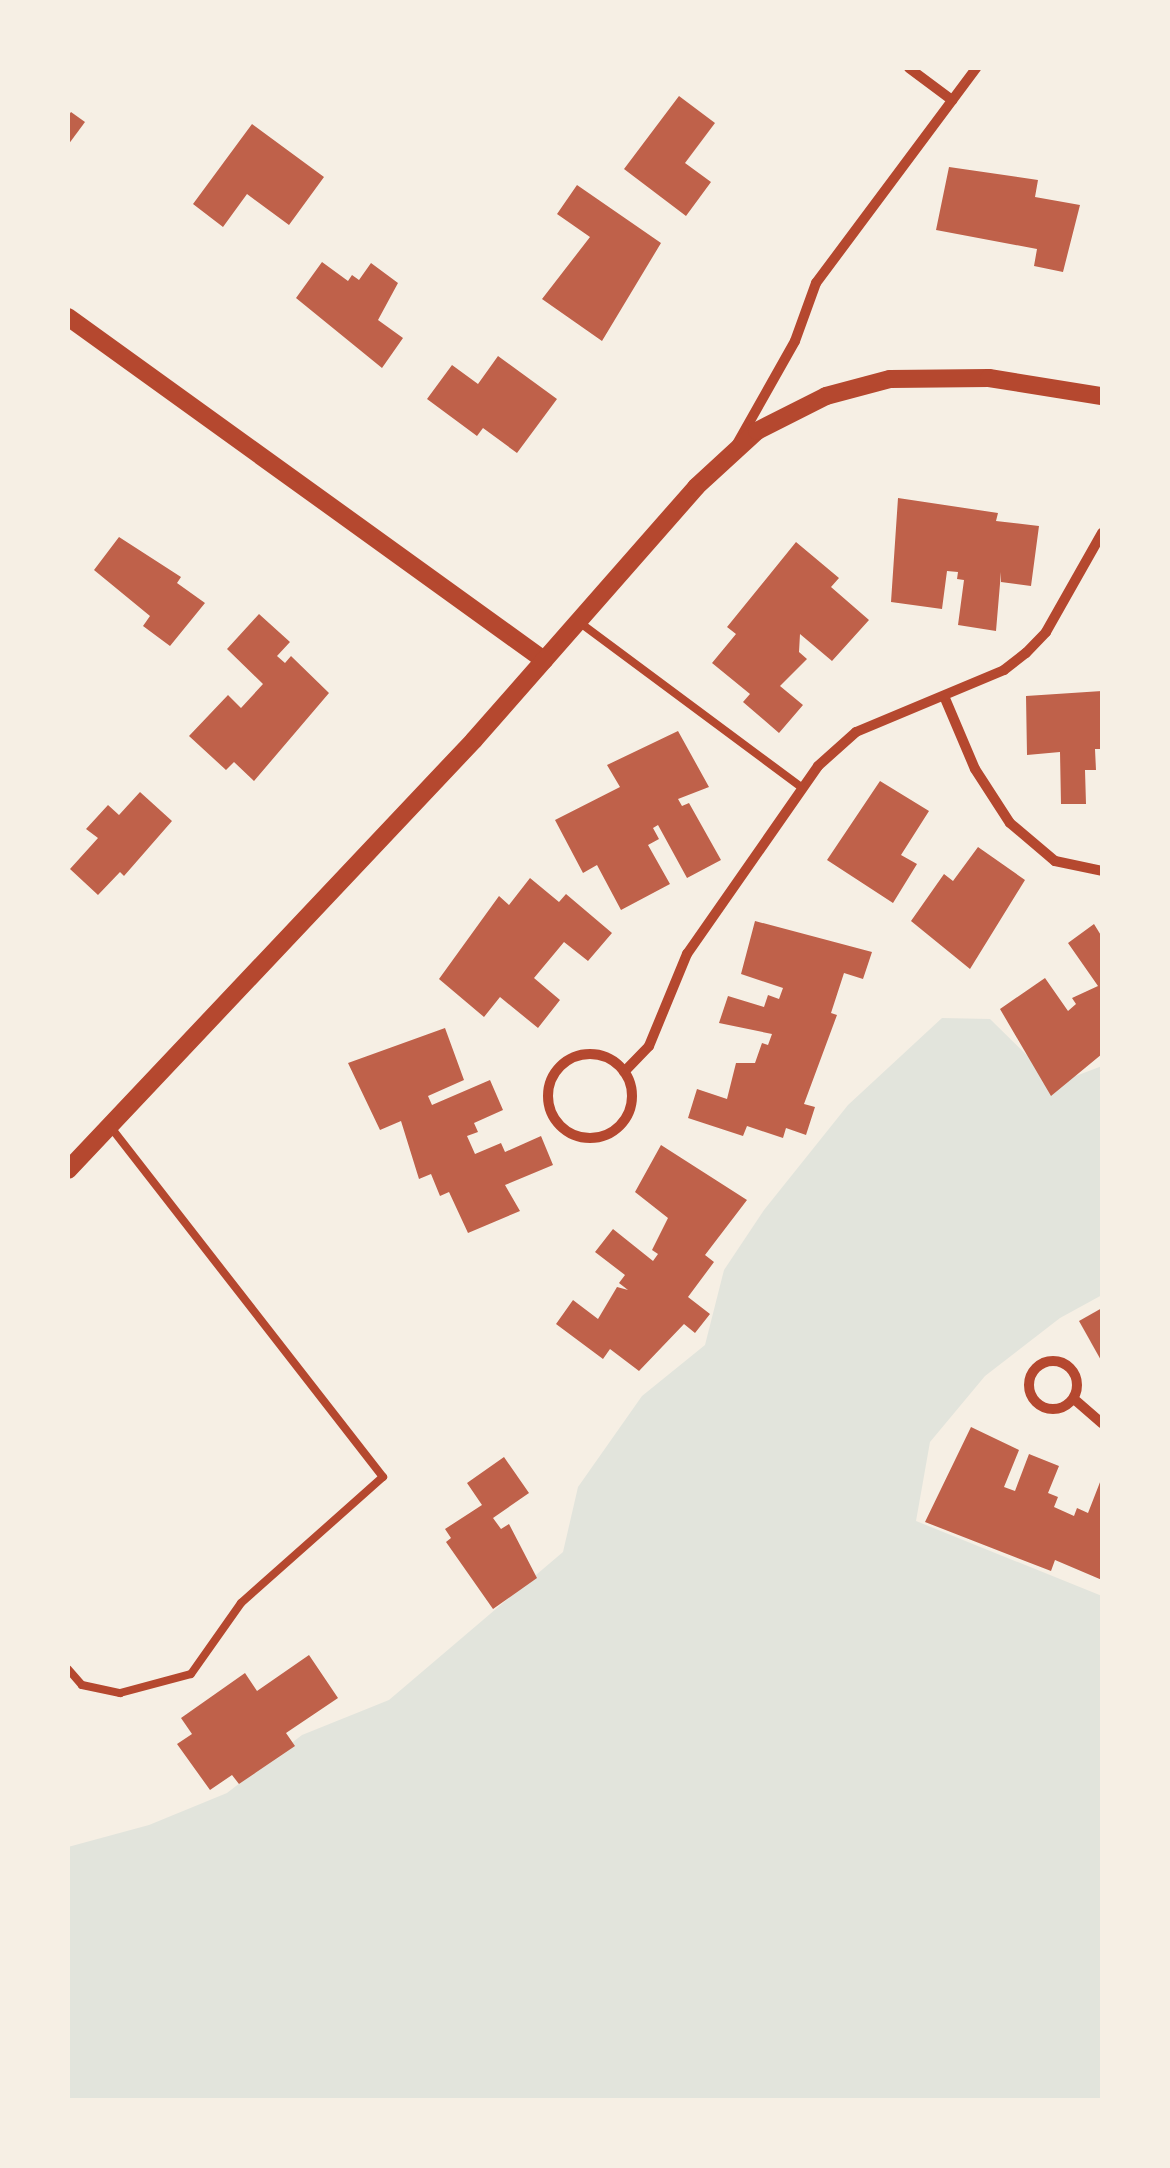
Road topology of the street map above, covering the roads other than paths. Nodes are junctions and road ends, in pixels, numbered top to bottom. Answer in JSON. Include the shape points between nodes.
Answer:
{"nodes":[{"id":1,"x":910,"y":68,"type":"edge"},
{"id":2,"x":976,"y":68,"type":"edge"},
{"id":3,"x":952,"y":100,"type":"junction"},
{"id":4,"x":68,"y":316,"type":"edge"},
{"id":5,"x":1102,"y":396,"type":"edge"},
{"id":6,"x":734,"y":449,"type":"junction"},
{"id":7,"x":1102,"y":533,"type":"edge"},
{"id":8,"x":578,"y":621,"type":"junction"},
{"id":9,"x":544,"y":660,"type":"junction"},
{"id":10,"x":944,"y":696,"type":"junction"},
{"id":11,"x":800,"y":786,"type":"junction"},
{"id":12,"x":1102,"y":872,"type":"edge"},
{"id":13,"x":624,"y":1072,"type":"junction"},
{"id":14,"x":109,"y":1125,"type":"junction"},
{"id":15,"x":68,"y":1170,"type":"edge"},
{"id":16,"x":1074,"y":1399,"type":"junction"},
{"id":17,"x":1102,"y":1423,"type":"edge"},
{"id":18,"x":68,"y":1669,"type":"edge"}],
"edges":[{"from":1,"to":3,"type":"street"},
{"from":2,"to":3,"type":"street"},
{"from":3,"to":6,"type":"street","via":[[816,283],[795,340]]},
{"from":4,"to":9,"type":"street"},
{"from":5,"to":6,"type":"street","via":[[989,378],[890,379],[809,403]]},
{"from":6,"to":8,"type":"street"},
{"from":7,"to":10,"type":"street","via":[[1040,639],[1004,670]]},
{"from":8,"to":9,"type":"street"},
{"from":8,"to":11,"type":"lane"},
{"from":9,"to":14,"type":"street"},
{"from":10,"to":11,"type":"street","via":[[856,732]]},
{"from":10,"to":12,"type":"street","via":[[975,769],[1010,823],[1055,861]]},
{"from":11,"to":13,"type":"street","via":[[687,954],[649,1046]]},
{"from":13,"to":13,"type":"street","via":[[631,1105],[612,1132],[578,1137],[554,1118],[549,1087],[567,1062],[598,1055]]},
{"from":14,"to":15,"type":"street"},
{"from":14,"to":18,"type":"lane","via":[[382,1477],[241,1603],[191,1674],[120,1693],[82,1685]]},
{"from":16,"to":16,"type":"street","via":[[1072,1369],[1058,1360],[1035,1369],[1029,1384],[1038,1405],[1061,1408]]},
{"from":16,"to":17,"type":"street"}]}
